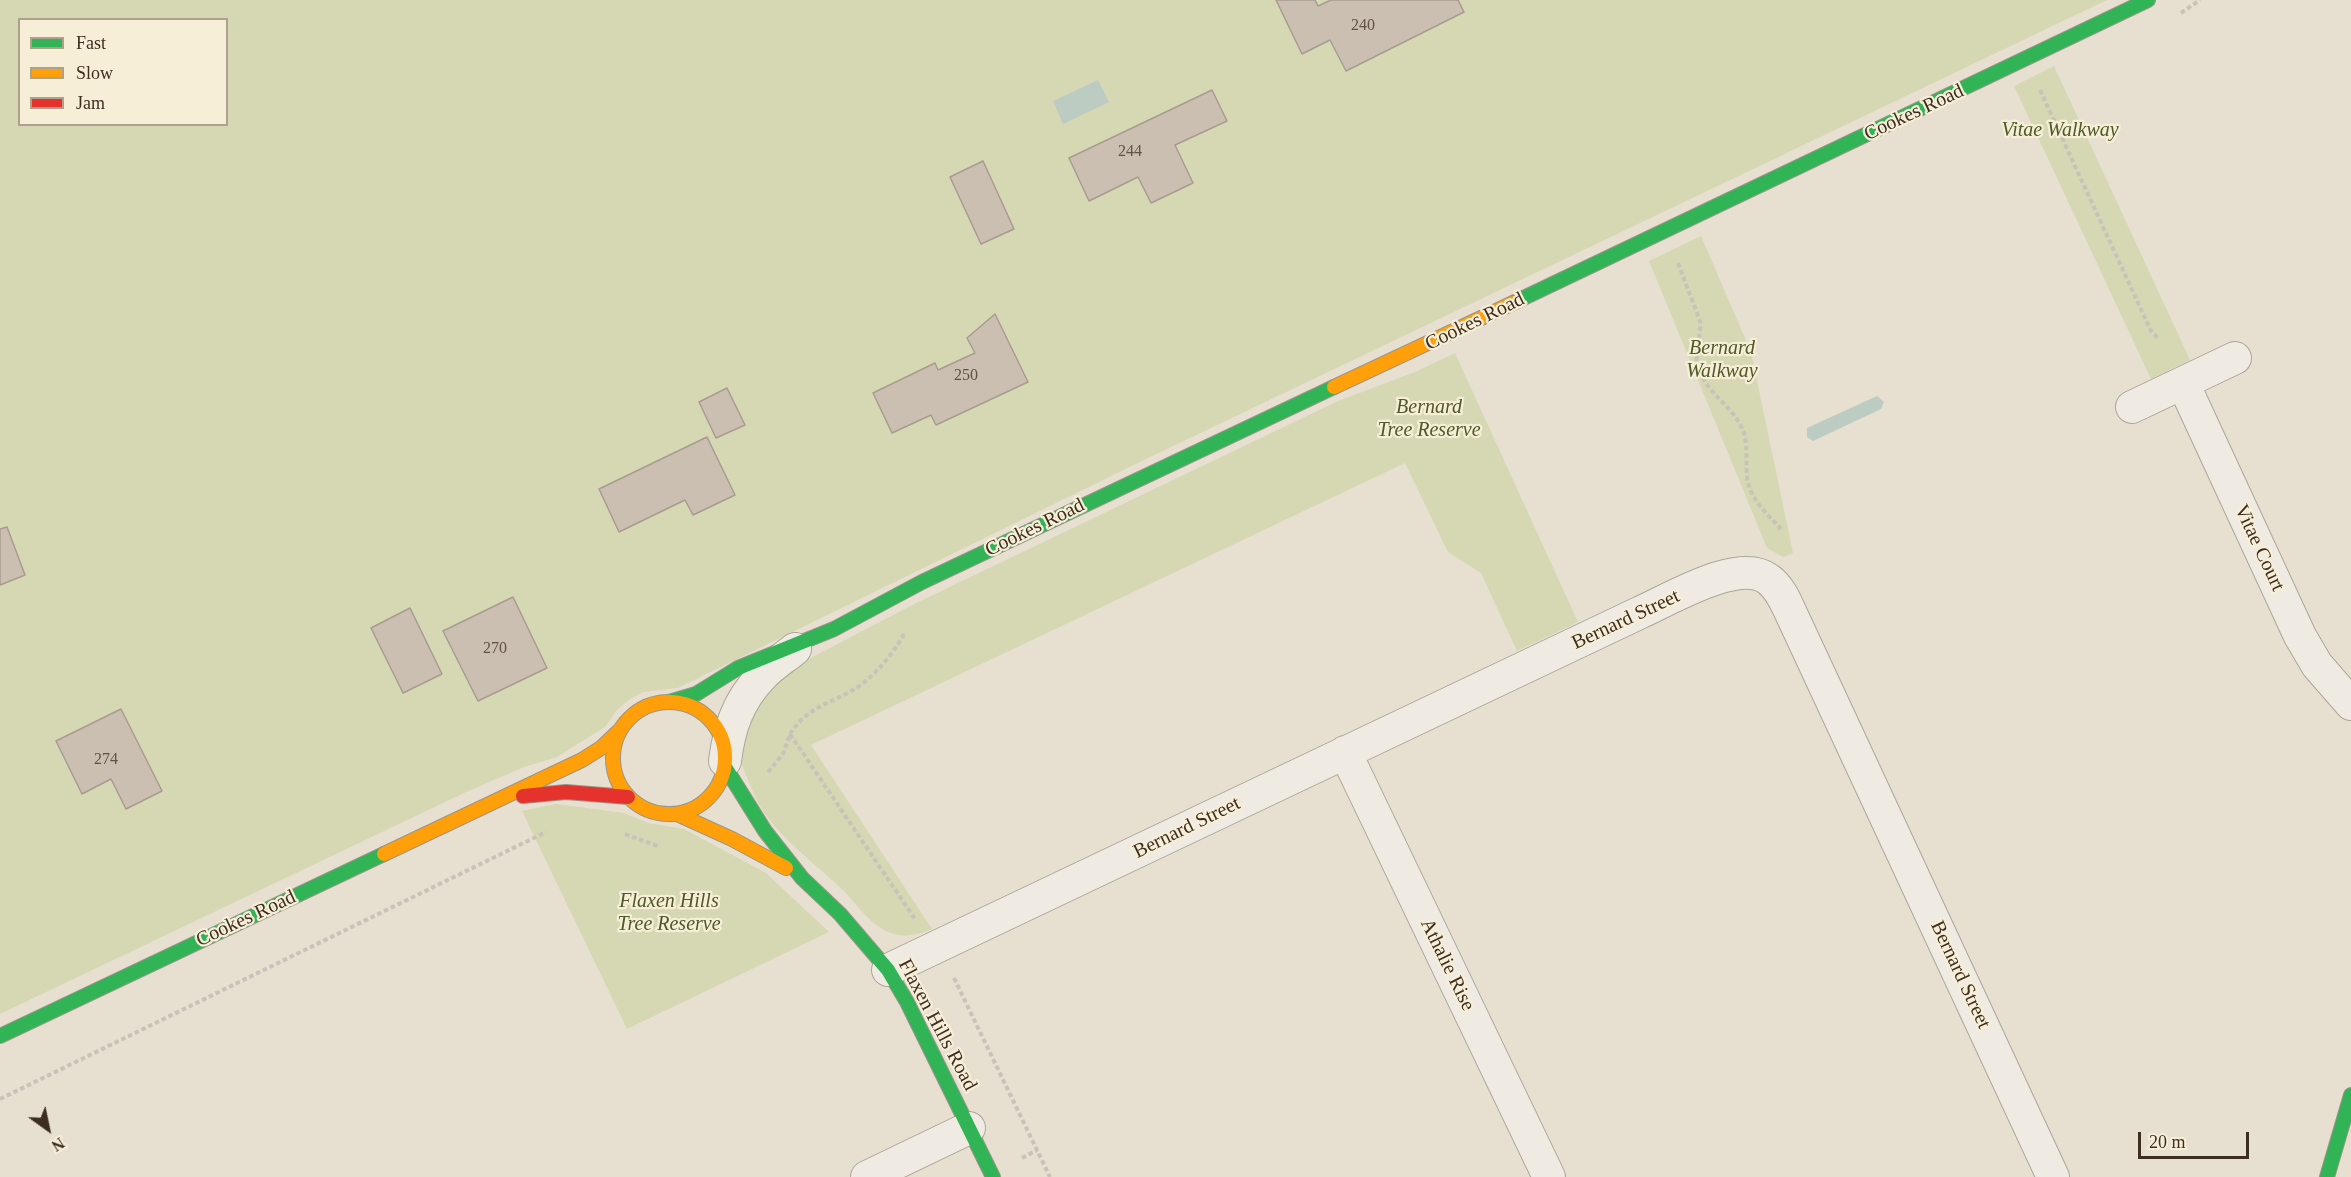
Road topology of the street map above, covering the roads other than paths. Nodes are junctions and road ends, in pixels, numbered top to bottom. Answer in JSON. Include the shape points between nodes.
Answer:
{"nodes":[{"id":1,"x":2148,"y":0,"type":"edge"},
{"id":2,"x":2235,"y":358,"type":"dead end"},
{"id":3,"x":2183,"y":383,"type":"junction"},
{"id":4,"x":2132,"y":407,"type":"dead end"},
{"id":5,"x":803,"y":643,"type":"junction"},
{"id":6,"x":669,"y":702,"type":"junction"},
{"id":7,"x":2351,"y":704,"type":"edge"},
{"id":8,"x":621,"y":729,"type":"junction"},
{"id":9,"x":1345,"y":752,"type":"junction"},
{"id":10,"x":725,"y":764,"type":"junction"},
{"id":11,"x":628,"y":797,"type":"junction"},
{"id":12,"x":493,"y":801,"type":"junction"},
{"id":13,"x":677,"y":814,"type":"junction"},
{"id":14,"x":802,"y":878,"type":"junction"},
{"id":15,"x":888,"y":970,"type":"junction"},
{"id":16,"x":0,"y":1036,"type":"edge"},
{"id":17,"x":2351,"y":1095,"type":"edge"},
{"id":18,"x":969,"y":1128,"type":"junction"},
{"id":19,"x":2330,"y":1173,"type":"edge"},
{"id":20,"x":867,"y":1177,"type":"edge"},
{"id":21,"x":993,"y":1177,"type":"edge"},
{"id":22,"x":1549,"y":1177,"type":"edge"},
{"id":23,"x":2054,"y":1177,"type":"edge"}],
"edges":[{"from":1,"to":5,"type":"street","name":"Cookes Road","via":[[922,582]]},
{"from":2,"to":3,"type":"street"},
{"from":3,"to":4,"type":"street"},
{"from":3,"to":7,"type":"street","name":"Vitae Court","via":[[2300,636],[2317,665]]},
{"from":5,"to":6,"type":"street","name":"Cookes Road","via":[[738,668],[696,694]]},
{"from":5,"to":10,"type":"street","name":"Cookes Road","via":[[762,676],[740,707],[728,734]]},
{"from":6,"to":8,"type":"street","via":[[645,708]]},
{"from":6,"to":10,"type":"street","via":[[687,705],[716,727],[723,743]]},
{"from":8,"to":11,"type":"street","via":[[614,746],[613,764]]},
{"from":8,"to":12,"type":"street","name":"Cookes Road","via":[[582,760]]},
{"from":9,"to":15,"type":"street","name":"Bernard Street"},
{"from":9,"to":22,"type":"street","name":"Athalie Rise"},
{"from":9,"to":23,"type":"street","name":"Bernard Street","via":[[1716,579],[1737,572],[1754,572],[1768,578],[1779,590],[1800,630]]},
{"from":10,"to":13,"type":"street","via":[[719,784],[709,798]]},
{"from":10,"to":14,"type":"street","name":"Flaxen Hills Road","via":[[745,801]]},
{"from":11,"to":12,"type":"street","name":"Cookes Road","via":[[566,792]]},
{"from":11,"to":13,"type":"street","via":[[659,814]]},
{"from":12,"to":16,"type":"street","name":"Cookes Road"},
{"from":13,"to":14,"type":"street","name":"Flaxen Hills Road","via":[[719,830]]},
{"from":14,"to":15,"type":"street","name":"Flaxen Hills Road","via":[[840,914]]},
{"from":15,"to":18,"type":"street","name":"Flaxen Hills Road"},
{"from":17,"to":19,"type":"street"},
{"from":18,"to":20,"type":"street"},
{"from":18,"to":21,"type":"street","name":"Flaxen Hills Road"}]}
